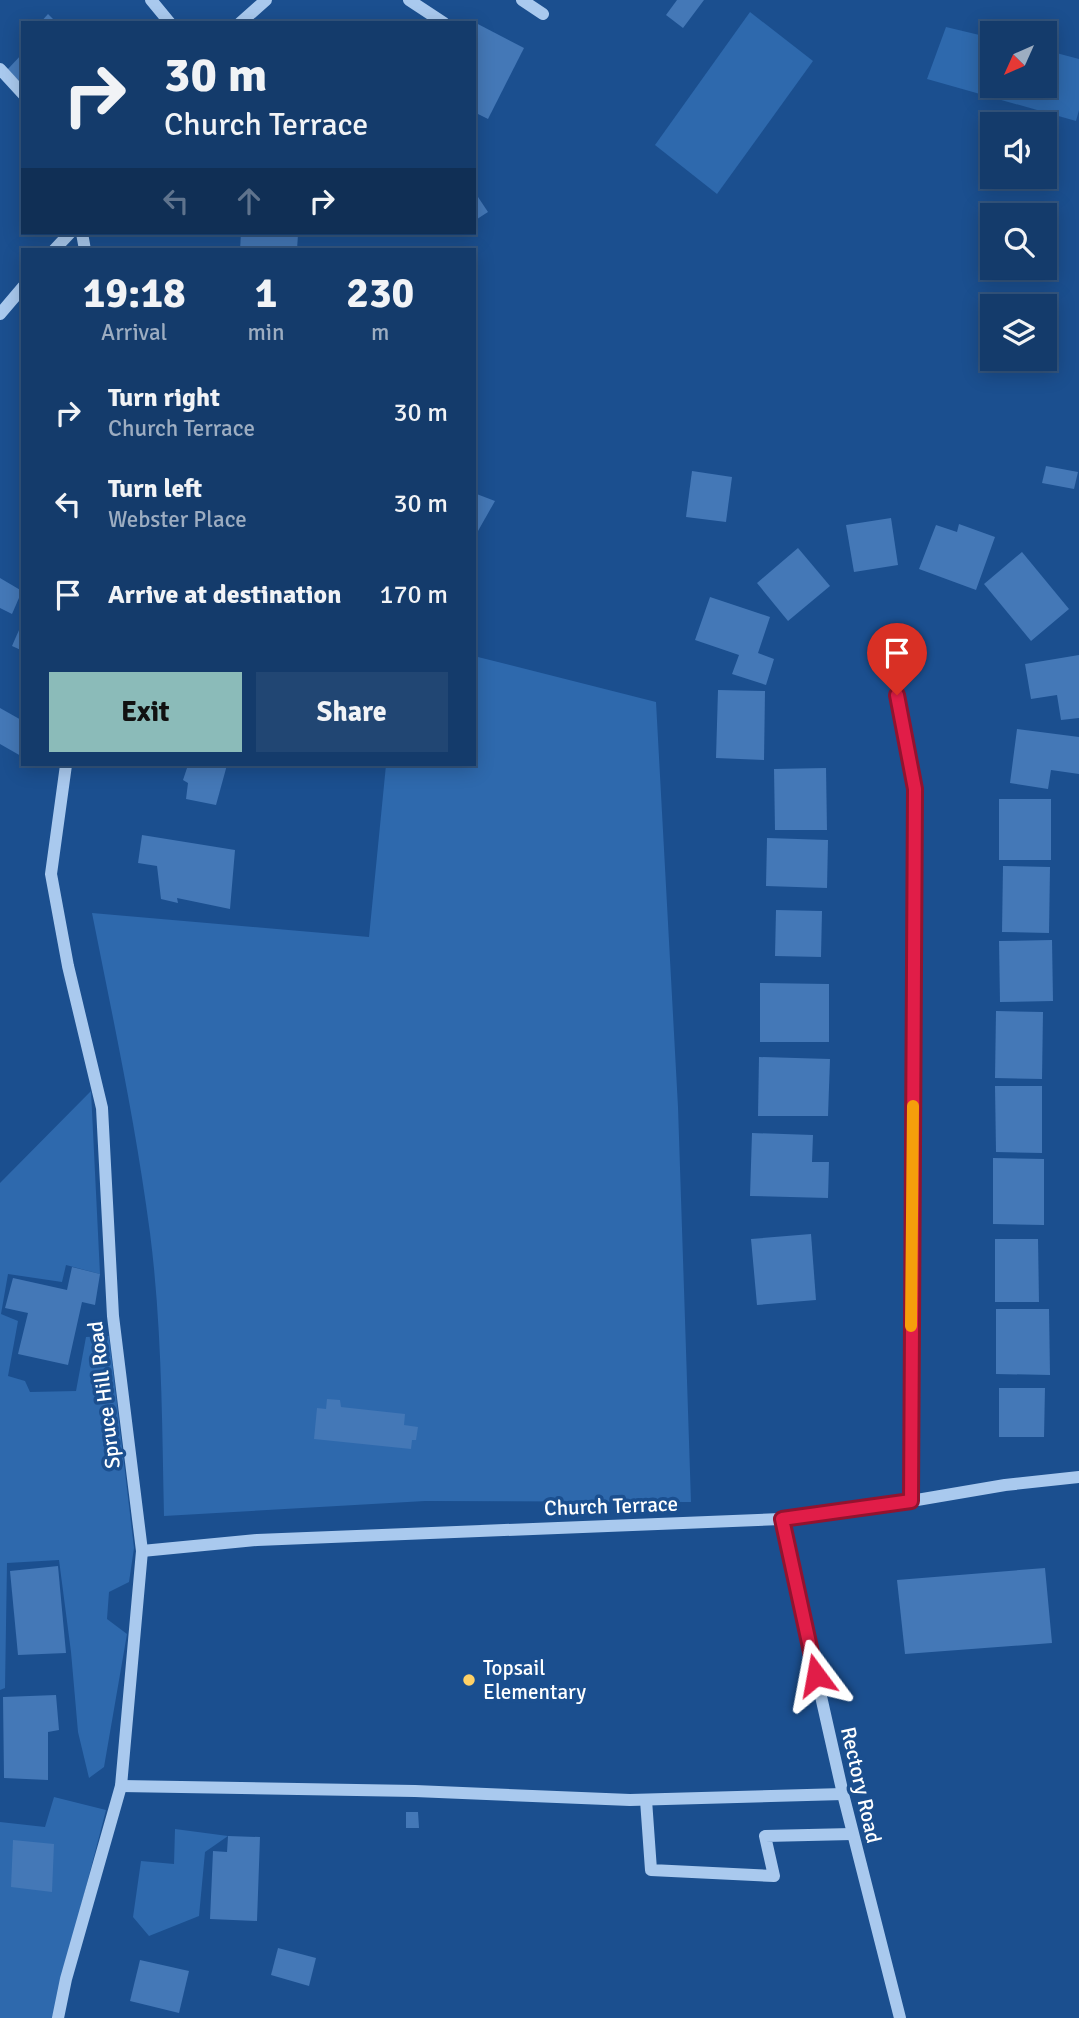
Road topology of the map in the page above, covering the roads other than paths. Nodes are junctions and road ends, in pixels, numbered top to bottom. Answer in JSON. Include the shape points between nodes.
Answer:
{"nodes":[{"id":1,"x":150,"y":0,"type":"edge"},
{"id":2,"x":266,"y":0,"type":"edge"},
{"id":3,"x":409,"y":0,"type":"edge"},
{"id":4,"x":522,"y":0,"type":"edge"},
{"id":5,"x":543,"y":14,"type":"dead end"},
{"id":6,"x":168,"y":21,"type":"edge"},
{"id":7,"x":242,"y":21,"type":"edge"},
{"id":8,"x":441,"y":21,"type":"edge"},
{"id":9,"x":0,"y":69,"type":"edge"},
{"id":10,"x":21,"y":92,"type":"edge"},
{"id":11,"x":21,"y":289,"type":"edge"},
{"id":12,"x":0,"y":314,"type":"edge"},
{"id":13,"x":897,"y":695,"type":"dead end"},
{"id":14,"x":66,"y":766,"type":"edge"},
{"id":15,"x":1079,"y":1477,"type":"edge"},
{"id":16,"x":911,"y":1501,"type":"junction"},
{"id":17,"x":782,"y":1519,"type":"junction"},
{"id":18,"x":142,"y":1551,"type":"junction"},
{"id":19,"x":121,"y":1786,"type":"junction"},
{"id":20,"x":843,"y":1794,"type":"junction"},
{"id":21,"x":646,"y":1800,"type":"junction"},
{"id":22,"x":852,"y":1834,"type":"junction"},
{"id":23,"x":58,"y":2018,"type":"edge"},
{"id":24,"x":900,"y":2018,"type":"edge"}],
"edges":[{"from":1,"to":6,"type":"street"},
{"from":2,"to":7,"type":"street"},
{"from":3,"to":8,"type":"street"},
{"from":4,"to":5,"type":"street"},
{"from":9,"to":10,"type":"street"},
{"from":11,"to":12,"type":"street"},
{"from":13,"to":16,"type":"street","via":[[915,789]]},
{"from":14,"to":18,"type":"street","name":"Spruce Hill Road","via":[[51,874],[102,1108],[113,1316]]},
{"from":15,"to":16,"type":"street","name":"Church Terrace"},
{"from":16,"to":17,"type":"street","name":"Church Terrace"},
{"from":17,"to":18,"type":"street","name":"Church Terrace","via":[[257,1540]]},
{"from":17,"to":20,"type":"street","name":"Rectory Road"},
{"from":18,"to":19,"type":"street","name":"Spruce Hill Road"},
{"from":19,"to":21,"type":"street"},
{"from":19,"to":23,"type":"street","name":"Spruce Hill Road"},
{"from":20,"to":21,"type":"street"},
{"from":20,"to":22,"type":"street","name":"Rectory Road"},
{"from":21,"to":22,"type":"street","via":[[651,1870],[774,1876],[765,1836]]},
{"from":22,"to":24,"type":"street","name":"Rectory Road"}]}
